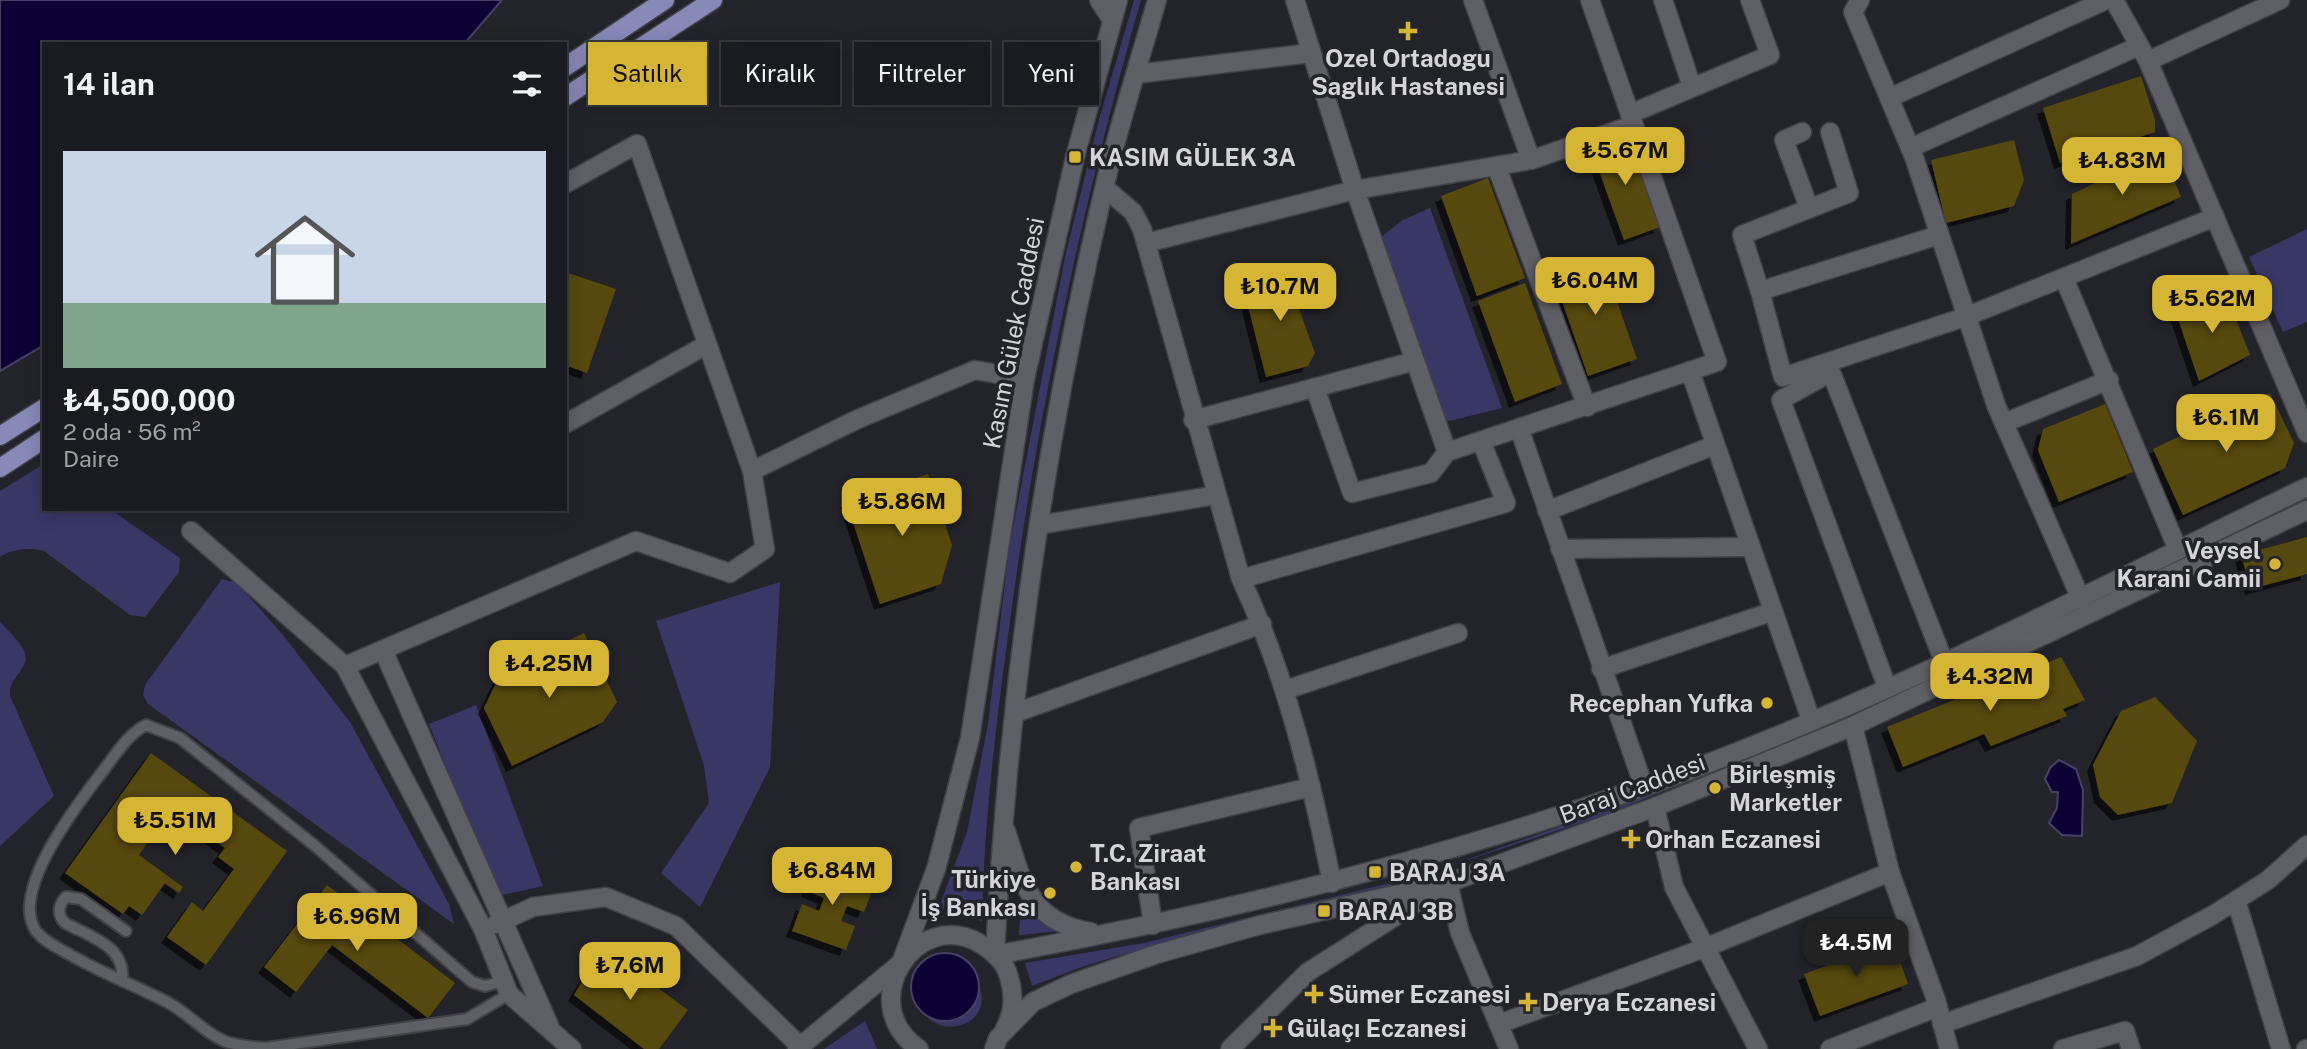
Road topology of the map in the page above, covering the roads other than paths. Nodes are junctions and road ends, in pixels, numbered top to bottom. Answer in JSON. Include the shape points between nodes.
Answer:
{"nodes":[{"id":1,"x":666,"y":0,"type":"edge"},
{"id":2,"x":713,"y":0,"type":"edge"},
{"id":3,"x":1099,"y":0,"type":"edge"},
{"id":4,"x":1118,"y":0,"type":"edge"},
{"id":5,"x":1157,"y":0,"type":"edge"},
{"id":6,"x":1295,"y":0,"type":"edge"},
{"id":7,"x":1473,"y":0,"type":"edge"},
{"id":8,"x":1590,"y":0,"type":"edge"},
{"id":9,"x":1663,"y":0,"type":"edge"},
{"id":10,"x":1750,"y":0,"type":"edge"},
{"id":11,"x":1860,"y":0,"type":"edge"},
{"id":12,"x":2106,"y":0,"type":"edge"},
{"id":13,"x":2114,"y":0,"type":"edge"},
{"id":14,"x":2280,"y":0,"type":"edge"},
{"id":15,"x":1112,"y":20,"type":"junction"},
{"id":16,"x":1311,"y":53,"type":"junction"},
{"id":17,"x":2143,"y":54,"type":"junction"},
{"id":18,"x":567,"y":65,"type":"edge"},
{"id":19,"x":1136,"y":74,"type":"junction"},
{"id":20,"x":1692,"y":87,"type":"junction"},
{"id":21,"x":567,"y":96,"type":"edge"},
{"id":22,"x":1889,"y":98,"type":"junction"},
{"id":23,"x":1631,"y":120,"type":"junction"},
{"id":24,"x":1802,"y":132,"type":"dead end"},
{"id":25,"x":1830,"y":132,"type":"dead end"},
{"id":26,"x":1910,"y":148,"type":"junction"},
{"id":27,"x":1531,"y":160,"type":"junction"},
{"id":28,"x":1497,"y":168,"type":"junction"},
{"id":29,"x":567,"y":183,"type":"edge"},
{"id":30,"x":1105,"y":188,"type":"junction"},
{"id":31,"x":1355,"y":190,"type":"junction"},
{"id":32,"x":1810,"y":208,"type":"junction"},
{"id":33,"x":2215,"y":217,"type":"junction"},
{"id":34,"x":1939,"y":235,"type":"junction"},
{"id":35,"x":1146,"y":243,"type":"junction"},
{"id":36,"x":2064,"y":278,"type":"junction"},
{"id":37,"x":1760,"y":291,"type":"junction"},
{"id":38,"x":1965,"y":317,"type":"junction"},
{"id":39,"x":706,"y":345,"type":"junction"},
{"id":40,"x":1415,"y":361,"type":"junction"},
{"id":41,"x":1690,"y":371,"type":"junction"},
{"id":42,"x":1025,"y":379,"type":"junction"},
{"id":43,"x":2109,"y":380,"type":"junction"},
{"id":44,"x":1315,"y":388,"type":"junction"},
{"id":45,"x":1587,"y":407,"type":"junction"},
{"id":46,"x":42,"y":409,"type":"edge"},
{"id":47,"x":1194,"y":420,"type":"junction"},
{"id":48,"x":567,"y":423,"type":"edge"},
{"id":49,"x":2004,"y":423,"type":"junction"},
{"id":50,"x":1519,"y":428,"type":"junction"},
{"id":51,"x":2307,"y":433,"type":"edge"},
{"id":52,"x":0,"y":436,"type":"edge"},
{"id":53,"x":42,"y":440,"type":"edge"},
{"id":54,"x":1481,"y":441,"type":"junction"},
{"id":55,"x":1715,"y":445,"type":"junction"},
{"id":56,"x":1447,"y":452,"type":"junction"},
{"id":57,"x":0,"y":468,"type":"edge"},
{"id":58,"x":752,"y":471,"type":"junction"},
{"id":59,"x":2307,"y":487,"type":"edge"},
{"id":60,"x":1216,"y":495,"type":"junction"},
{"id":61,"x":2307,"y":510,"type":"edge"},
{"id":62,"x":1547,"y":511,"type":"junction"},
{"id":63,"x":1039,"y":525,"type":"junction"},
{"id":64,"x":191,"y":531,"type":"dead end"},
{"id":65,"x":1750,"y":547,"type":"junction"},
{"id":66,"x":1560,"y":549,"type":"junction"},
{"id":67,"x":2178,"y":550,"type":"junction"},
{"id":68,"x":1241,"y":579,"type":"junction"},
{"id":69,"x":2081,"y":599,"type":"junction"},
{"id":70,"x":1771,"y":611,"type":"junction"},
{"id":71,"x":1262,"y":624,"type":"junction"},
{"id":72,"x":1458,"y":633,"type":"dead end"},
{"id":73,"x":383,"y":650,"type":"junction"},
{"id":74,"x":1944,"y":662,"type":"junction"},
{"id":75,"x":345,"y":666,"type":"junction"},
{"id":76,"x":1601,"y":668,"type":"junction"},
{"id":77,"x":1887,"y":687,"type":"junction"},
{"id":78,"x":1285,"y":690,"type":"junction"},
{"id":79,"x":1016,"y":713,"type":"junction"},
{"id":80,"x":1811,"y":720,"type":"junction"},
{"id":81,"x":1853,"y":726,"type":"junction"},
{"id":82,"x":1311,"y":787,"type":"junction"},
{"id":83,"x":1644,"y":787,"type":"junction"},
{"id":84,"x":1655,"y":807,"type":"junction"},
{"id":85,"x":1002,"y":818,"type":"junction"},
{"id":86,"x":2307,"y":845,"type":"edge"},
{"id":87,"x":1890,"y":872,"type":"junction"},
{"id":88,"x":1332,"y":883,"type":"junction"},
{"id":89,"x":1448,"y":883,"type":"junction"},
{"id":90,"x":2236,"y":900,"type":"junction"},
{"id":91,"x":505,"y":921,"type":"junction"},
{"id":92,"x":1153,"y":925,"type":"junction"},
{"id":93,"x":483,"y":929,"type":"junction"},
{"id":94,"x":126,"y":931,"type":"dead end"},
{"id":95,"x":1103,"y":934,"type":"junction"},
{"id":96,"x":1707,"y":947,"type":"junction"},
{"id":97,"x":995,"y":955,"type":"junction"},
{"id":98,"x":901,"y":963,"type":"junction"},
{"id":99,"x":122,"y":981,"type":"junction"},
{"id":100,"x":506,"y":988,"type":"junction"},
{"id":101,"x":1940,"y":1016,"type":"junction"},
{"id":102,"x":1499,"y":1024,"type":"junction"},
{"id":103,"x":552,"y":1031,"type":"junction"},
{"id":104,"x":220,"y":1044,"type":"edge"},
{"id":105,"x":306,"y":1045,"type":"edge"},
{"id":106,"x":993,"y":1045,"type":"edge"},
{"id":107,"x":908,"y":1047,"type":"edge"},
{"id":108,"x":799,"y":1048,"type":"edge"},
{"id":109,"x":572,"y":1049,"type":"edge"},
{"id":110,"x":1230,"y":1049,"type":"edge"},
{"id":111,"x":1509,"y":1049,"type":"edge"},
{"id":112,"x":1758,"y":1049,"type":"edge"},
{"id":113,"x":1830,"y":1049,"type":"edge"},
{"id":114,"x":1949,"y":1049,"type":"edge"},
{"id":115,"x":2063,"y":1049,"type":"edge"},
{"id":116,"x":2131,"y":1049,"type":"edge"},
{"id":117,"x":2281,"y":1049,"type":"edge"}],
"edges":[{"from":1,"to":18,"type":"main road"},
{"from":2,"to":21,"type":"main road"},
{"from":3,"to":15,"type":"street"},
{"from":4,"to":15,"type":"street","name":"Kasım Gülek Caddesi"},
{"from":5,"to":19,"type":"street"},
{"from":6,"to":16,"type":"street"},
{"from":7,"to":27,"type":"street"},
{"from":8,"to":23,"type":"street"},
{"from":9,"to":20,"type":"street"},
{"from":10,"to":20,"type":"street","via":[[1770,55]]},
{"from":11,"to":22,"type":"street","via":[[1853,12]]},
{"from":12,"to":22,"type":"street"},
{"from":13,"to":17,"type":"street"},
{"from":14,"to":17,"type":"street"},
{"from":15,"to":42,"type":"street","name":"Kasım Gülek Caddesi","via":[[1075,157]]},
{"from":16,"to":19,"type":"street"},
{"from":16,"to":31,"type":"street"},
{"from":17,"to":26,"type":"street"},
{"from":17,"to":33,"type":"street"},
{"from":19,"to":30,"type":"street"},
{"from":20,"to":23,"type":"street"},
{"from":22,"to":26,"type":"street"},
{"from":23,"to":27,"type":"street"},
{"from":23,"to":41,"type":"street","via":[[1717,362]]},
{"from":24,"to":32,"type":"street","via":[[1784,140]]},
{"from":25,"to":32,"type":"street","via":[[1849,193]]},
{"from":26,"to":34,"type":"street"},
{"from":27,"to":28,"type":"street"},
{"from":28,"to":31,"type":"street"},
{"from":28,"to":45,"type":"street"},
{"from":29,"to":39,"type":"street","via":[[637,144]]},
{"from":30,"to":35,"type":"street","via":[[1133,212]]},
{"from":30,"to":63,"type":"street"},
{"from":31,"to":35,"type":"street"},
{"from":31,"to":40,"type":"street"},
{"from":32,"to":37,"type":"street","via":[[1742,235]]},
{"from":33,"to":36,"type":"street"},
{"from":33,"to":51,"type":"street"},
{"from":34,"to":37,"type":"street"},
{"from":34,"to":38,"type":"street"},
{"from":35,"to":47,"type":"street"},
{"from":36,"to":38,"type":"street"},
{"from":36,"to":43,"type":"street"},
{"from":37,"to":38,"type":"street","via":[[1783,377]]},
{"from":38,"to":49,"type":"street"},
{"from":39,"to":48,"type":"street"},
{"from":39,"to":58,"type":"street"},
{"from":40,"to":44,"type":"street"},
{"from":40,"to":56,"type":"street"},
{"from":41,"to":45,"type":"street"},
{"from":41,"to":55,"type":"street"},
{"from":42,"to":58,"type":"street","via":[[975,370],[858,419]]},
{"from":42,"to":98,"type":"street","name":"Kasım Gülek Caddesi","via":[[970,738],[936,869]]},
{"from":43,"to":49,"type":"street"},
{"from":43,"to":67,"type":"street"},
{"from":44,"to":47,"type":"street"},
{"from":44,"to":56,"type":"street","via":[[1352,493],[1431,473]]},
{"from":45,"to":50,"type":"street"},
{"from":46,"to":52,"type":"main road"},
{"from":47,"to":60,"type":"street"},
{"from":49,"to":69,"type":"street"},
{"from":50,"to":54,"type":"street"},
{"from":50,"to":62,"type":"street"},
{"from":53,"to":57,"type":"main road"},
{"from":54,"to":56,"type":"street"},
{"from":54,"to":68,"type":"street","via":[[1506,503]]},
{"from":55,"to":62,"type":"street"},
{"from":55,"to":65,"type":"street"},
{"from":58,"to":73,"type":"street","via":[[765,549],[730,573],[636,541]]},
{"from":59,"to":67,"type":"street","name":"Baraj Caddesi"},
{"from":60,"to":63,"type":"street"},
{"from":60,"to":68,"type":"street"},
{"from":61,"to":81,"type":"street","name":"Baraj Caddesi"},
{"from":62,"to":66,"type":"street"},
{"from":63,"to":79,"type":"street"},
{"from":64,"to":75,"type":"street"},
{"from":65,"to":66,"type":"street"},
{"from":65,"to":70,"type":"street"},
{"from":66,"to":76,"type":"street"},
{"from":67,"to":69,"type":"street","name":"Baraj Caddesi"},
{"from":68,"to":71,"type":"street"},
{"from":69,"to":74,"type":"street","name":"Baraj Caddesi"},
{"from":70,"to":76,"type":"street"},
{"from":70,"to":80,"type":"street"},
{"from":71,"to":78,"type":"street"},
{"from":71,"to":79,"type":"street"},
{"from":72,"to":78,"type":"street"},
{"from":73,"to":75,"type":"street"},
{"from":73,"to":91,"type":"street"},
{"from":74,"to":77,"type":"street","name":"Baraj Caddesi"},
{"from":74,"to":77,"type":"street","via":[[1831,372],[1782,400]]},
{"from":75,"to":93,"type":"street"},
{"from":76,"to":83,"type":"street"},
{"from":77,"to":80,"type":"street","name":"Baraj Caddesi"},
{"from":78,"to":82,"type":"street"},
{"from":79,"to":85,"type":"street"},
{"from":80,"to":83,"type":"street","name":"Baraj Caddesi"},
{"from":81,"to":84,"type":"street","name":"Baraj Caddesi"},
{"from":81,"to":87,"type":"street"},
{"from":82,"to":88,"type":"street"},
{"from":82,"to":92,"type":"street","via":[[1139,828]]},
{"from":83,"to":88,"type":"street","name":"Baraj Caddesi","via":[[1472,845]]},
{"from":84,"to":89,"type":"street","name":"Baraj Caddesi"},
{"from":84,"to":96,"type":"street","via":[[1674,887]]},
{"from":85,"to":95,"type":"street","via":[[1021,880],[1040,911],[1068,928]]},
{"from":85,"to":97,"type":"street"},
{"from":86,"to":90,"type":"street","via":[[2268,880]]},
{"from":87,"to":96,"type":"street"},
{"from":87,"to":101,"type":"street"},
{"from":88,"to":92,"type":"street","name":"Baraj Caddesi"},
{"from":89,"to":102,"type":"street","via":[[1460,933]]},
{"from":89,"to":106,"type":"street","name":"Baraj Caddesi","via":[[1260,925],[1071,984],[1033,1002]]},
{"from":89,"to":110,"type":"street","via":[[1308,972]]},
{"from":90,"to":101,"type":"street","via":[[2137,956]]},
{"from":90,"to":117,"type":"street"},
{"from":91,"to":93,"type":"street"},
{"from":91,"to":103,"type":"street"},
{"from":91,"to":108,"type":"street","via":[[533,906],[606,897],[676,926]]},
{"from":92,"to":95,"type":"street","name":"Baraj Caddesi"},
{"from":93,"to":100,"type":"street"},
{"from":94,"to":99,"type":"lane","via":[[78,897],[66,897],[59,907],[65,923],[116,951]]},
{"from":95,"to":97,"type":"street","name":"Baraj Caddesi"},
{"from":96,"to":102,"type":"street"},
{"from":96,"to":112,"type":"street"},
{"from":97,"to":98,"type":"street","via":[[975,940],[956,936],[935,938],[915,947]]},
{"from":97,"to":106,"type":"street","via":[[1012,983],[1013,1002],[1009,1021]]},
{"from":98,"to":107,"type":"street","name":"Kasım Gülek Caddesi","via":[[892,982],[890,1004]]},
{"from":98,"to":108,"type":"street"},
{"from":99,"to":100,"type":"lane","via":[[37,932],[31,919],[32,901],[58,829],[126,741],[146,725],[180,738],[314,845],[472,982]]},
{"from":99,"to":104,"type":"lane","via":[[170,1003]]},
{"from":100,"to":103,"type":"street"},
{"from":100,"to":105,"type":"lane","via":[[467,1019]]},
{"from":101,"to":113,"type":"street"},
{"from":101,"to":114,"type":"street"},
{"from":102,"to":111,"type":"street"},
{"from":103,"to":109,"type":"street"},
{"from":104,"to":105,"type":"lane"},
{"from":115,"to":116,"type":"street","via":[[2125,1031]]}]}
